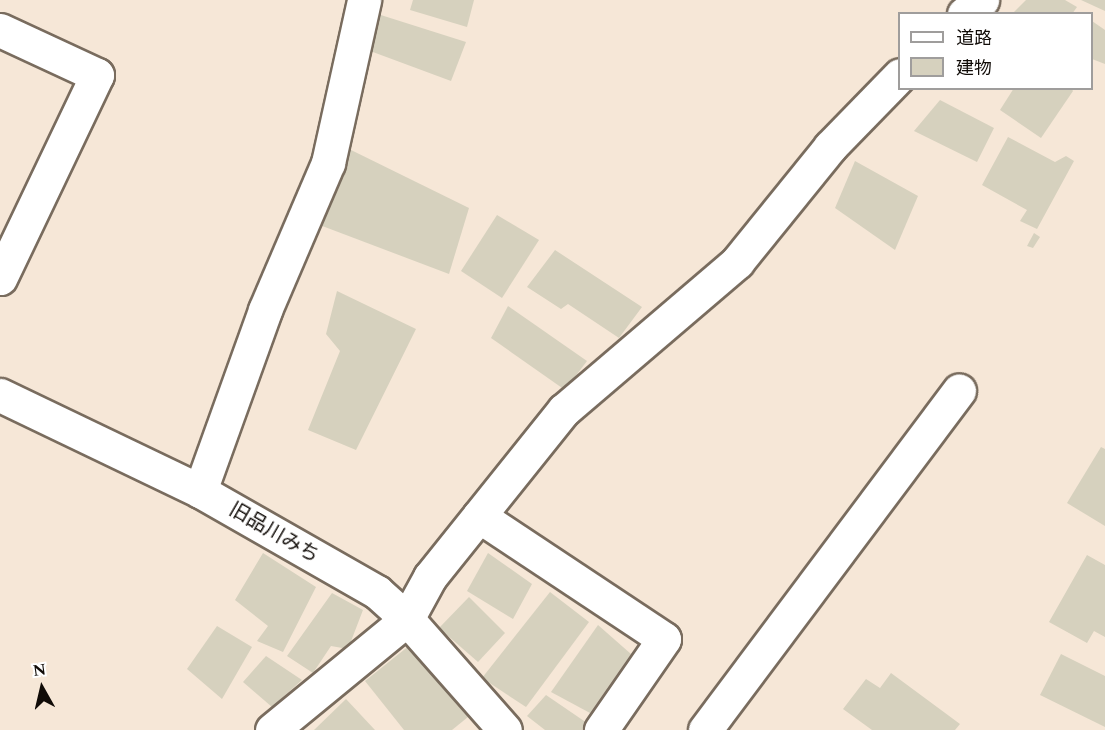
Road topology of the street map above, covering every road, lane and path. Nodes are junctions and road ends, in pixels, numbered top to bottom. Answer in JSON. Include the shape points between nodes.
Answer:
{"nodes":[{"id":1,"x":364,"y":0,"type":"edge"},
{"id":2,"x":982,"y":0,"type":"edge"},
{"id":3,"x":967,"y":12,"type":"edge"},
{"id":4,"x":0,"y":30,"type":"edge"},
{"id":5,"x":898,"y":77,"type":"edge"},
{"id":6,"x":0,"y":278,"type":"edge"},
{"id":7,"x":959,"y":390,"type":"dead end"},
{"id":8,"x":0,"y":395,"type":"edge"},
{"id":9,"x":200,"y":491,"type":"junction"},
{"id":10,"x":479,"y":516,"type":"junction"},
{"id":11,"x":407,"y":619,"type":"junction"},
{"id":12,"x":272,"y":730,"type":"edge"},
{"id":13,"x":505,"y":730,"type":"edge"},
{"id":14,"x":601,"y":730,"type":"edge"},
{"id":15,"x":705,"y":730,"type":"edge"}],
"edges":[{"from":1,"to":9,"type":"street","via":[[328,163],[265,310]]},
{"from":2,"to":3,"type":"street"},
{"from":4,"to":6,"type":"street","via":[[97,75]]},
{"from":5,"to":10,"type":"street","via":[[830,147],[737,262],[564,410]]},
{"from":7,"to":15,"type":"street"},
{"from":8,"to":9,"type":"street","name":"旧品川みち"},
{"from":9,"to":11,"type":"street","name":"旧品川みち","via":[[377,592]]},
{"from":10,"to":11,"type":"street","via":[[430,577]]},
{"from":10,"to":14,"type":"street","via":[[664,639]]},
{"from":11,"to":12,"type":"street"},
{"from":11,"to":13,"type":"street","name":"旧品川みち"}]}
